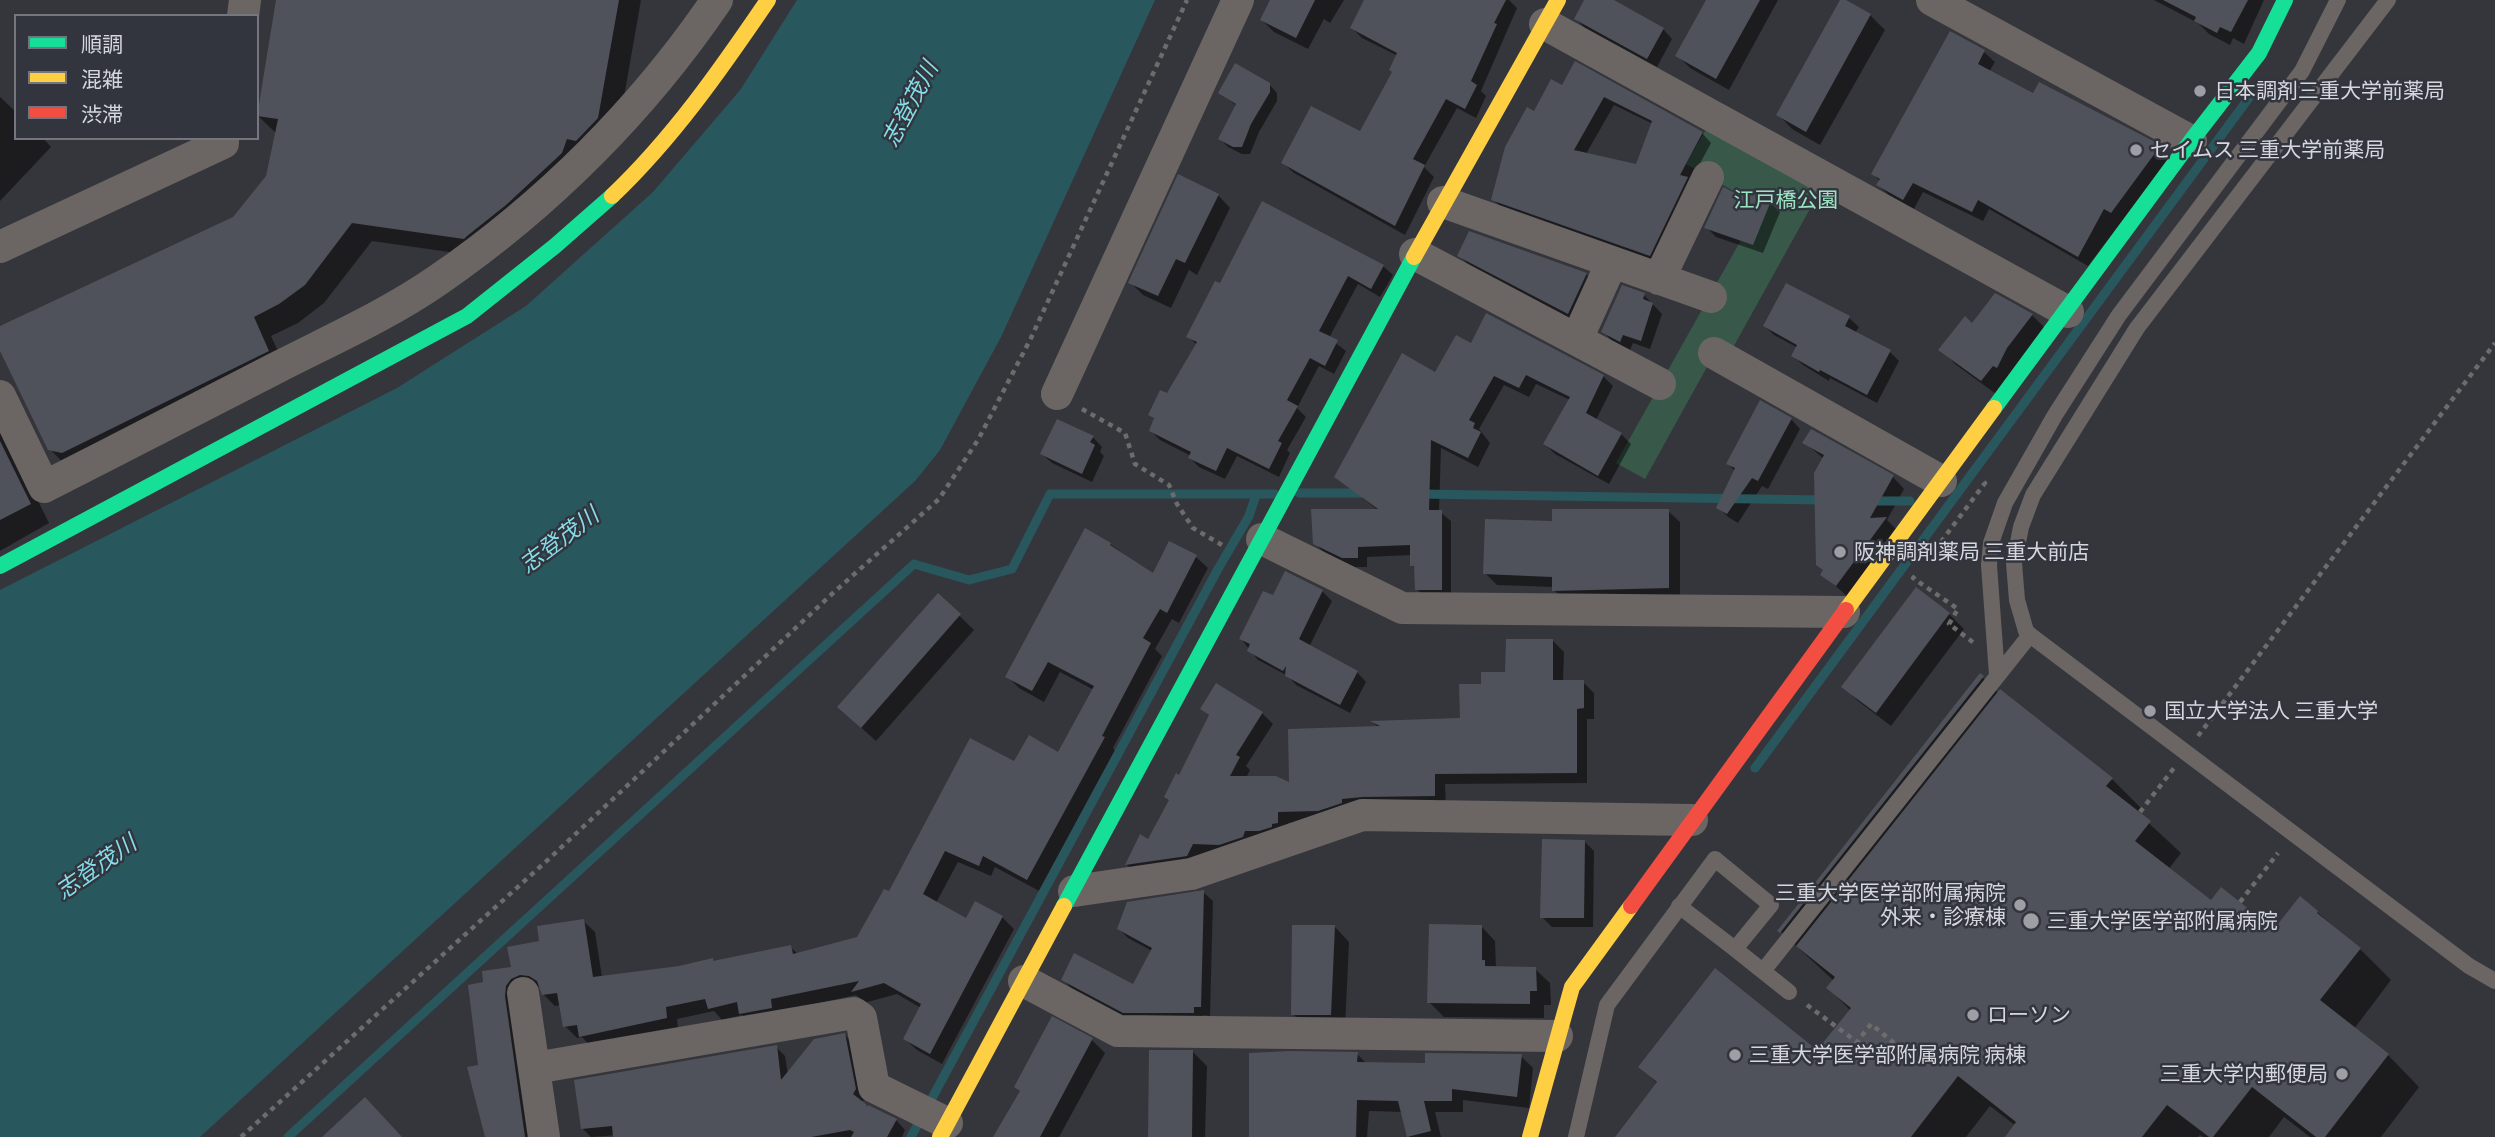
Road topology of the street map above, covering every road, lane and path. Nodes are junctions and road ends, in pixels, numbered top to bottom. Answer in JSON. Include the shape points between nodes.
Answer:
{"nodes":[{"id":1,"x":716,"y":0,"type":"edge"},
{"id":2,"x":768,"y":0,"type":"edge"},
{"id":3,"x":1187,"y":0,"type":"edge"},
{"id":4,"x":1238,"y":0,"type":"edge"},
{"id":5,"x":1932,"y":0,"type":"edge"},
{"id":6,"x":2285,"y":0,"type":"edge"},
{"id":7,"x":2339,"y":0,"type":"edge"},
{"id":8,"x":2388,"y":0,"type":"edge"},
{"id":9,"x":1551,"y":12,"type":"edge"},
{"id":10,"x":223,"y":140,"type":"edge"},
{"id":11,"x":2191,"y":141,"type":"junction"},
{"id":12,"x":1708,"y":177,"type":"dead end"},
{"id":13,"x":1443,"y":202,"type":"junction"},
{"id":14,"x":0,"y":247,"type":"edge"},
{"id":15,"x":1415,"y":254,"type":"junction"},
{"id":16,"x":1612,"y":262,"type":"junction"},
{"id":17,"x":1660,"y":279,"type":"junction"},
{"id":18,"x":1711,"y":297,"type":"dead end"},
{"id":19,"x":2068,"y":312,"type":"junction"},
{"id":20,"x":1577,"y":339,"type":"junction"},
{"id":21,"x":2495,"y":343,"type":"edge"},
{"id":22,"x":1714,"y":353,"type":"dead end"},
{"id":23,"x":1660,"y":384,"type":"dead end"},
{"id":24,"x":1057,"y":394,"type":"joint"},
{"id":25,"x":0,"y":396,"type":"edge"},
{"id":26,"x":1948,"y":472,"type":"junction"},
{"id":27,"x":1256,"y":551,"type":"junction"},
{"id":28,"x":0,"y":566,"type":"edge"},
{"id":29,"x":1844,"y":612,"type":"junction"},
{"id":30,"x":2030,"y":635,"type":"junction"},
{"id":31,"x":1978,"y":646,"type":"dead end"},
{"id":32,"x":1997,"y":676,"type":"junction"},
{"id":33,"x":2190,"y":747,"type":"dead end"},
{"id":34,"x":2181,"y":758,"type":"dead end"},
{"id":35,"x":2140,"y":812,"type":"dead end"},
{"id":36,"x":1692,"y":820,"type":"junction"},
{"id":37,"x":2278,"y":853,"type":"dead end"},
{"id":38,"x":1073,"y":891,"type":"junction"},
{"id":39,"x":2240,"y":902,"type":"dead end"},
{"id":40,"x":1679,"y":906,"type":"junction"},
{"id":41,"x":1735,"y":949,"type":"junction"},
{"id":42,"x":1763,"y":971,"type":"junction"},
{"id":43,"x":1024,"y":981,"type":"junction"},
{"id":44,"x":2495,"y":981,"type":"edge"},
{"id":45,"x":1789,"y":992,"type":"joint"},
{"id":46,"x":523,"y":993,"type":"dead end"},
{"id":47,"x":1557,"y":1036,"type":"junction"},
{"id":48,"x":1900,"y":1048,"type":"dead end"},
{"id":49,"x":535,"y":1068,"type":"junction"},
{"id":50,"x":943,"y":1130,"type":"edge"},
{"id":51,"x":241,"y":1137,"type":"edge"},
{"id":52,"x":544,"y":1137,"type":"edge"},
{"id":53,"x":1530,"y":1137,"type":"edge"},
{"id":54,"x":1576,"y":1137,"type":"edge"}],
"edges":[{"from":1,"to":25,"type":"street","via":[[685,47],[571,172],[438,281],[374,318],[44,487]]},
{"from":2,"to":28,"type":"street","via":[[691,108],[637,171],[528,269],[467,316]]},
{"from":3,"to":51,"type":"path","via":[[1031,338],[978,440],[939,499]]},
{"from":4,"to":24,"type":"street"},
{"from":5,"to":11,"type":"street"},
{"from":6,"to":11,"type":"street","via":[[2259,53]]},
{"from":7,"to":32,"type":"lane","via":[[2302,71],[2119,315],[2005,503],[1991,543],[1989,565]]},
{"from":8,"to":30,"type":"lane","via":[[2137,328],[2033,495],[2014,563],[2017,600]]},
{"from":9,"to":13,"type":"street"},
{"from":9,"to":19,"type":"street"},
{"from":10,"to":14,"type":"street"},
{"from":11,"to":19,"type":"street"},
{"from":12,"to":17,"type":"street"},
{"from":13,"to":15,"type":"street"},
{"from":13,"to":16,"type":"street"},
{"from":15,"to":20,"type":"street"},
{"from":15,"to":27,"type":"street"},
{"from":16,"to":17,"type":"street"},
{"from":16,"to":20,"type":"street"},
{"from":17,"to":18,"type":"street"},
{"from":19,"to":26,"type":"street"},
{"from":20,"to":23,"type":"street"},
{"from":21,"to":33,"type":"path"},
{"from":22,"to":26,"type":"street"},
{"from":24,"to":27,"type":"path","via":[[1125,433],[1135,464],[1169,485],[1193,528]]},
{"from":26,"to":29,"type":"street"},
{"from":26,"to":31,"type":"path","via":[[1985,483],[1913,578],[1958,609],[1949,624]]},
{"from":27,"to":29,"type":"street","via":[[1402,608]]},
{"from":27,"to":38,"type":"street"},
{"from":29,"to":36,"type":"street"},
{"from":30,"to":32,"type":"lane"},
{"from":30,"to":44,"type":"lane"},
{"from":32,"to":42,"type":"lane"},
{"from":34,"to":35,"type":"path"},
{"from":36,"to":38,"type":"street","via":[[1362,815],[1191,874]]},
{"from":36,"to":47,"type":"street","via":[[1572,987]]},
{"from":37,"to":39,"type":"path"},
{"from":38,"to":43,"type":"street"},
{"from":40,"to":41,"type":"lane"},
{"from":40,"to":41,"type":"lane","via":[[1715,859],[1771,905]]},
{"from":40,"to":54,"type":"lane","via":[[1608,1005]]},
{"from":41,"to":42,"type":"lane"},
{"from":42,"to":45,"type":"lane"},
{"from":43,"to":47,"type":"street","via":[[1118,1031]]},
{"from":43,"to":50,"type":"street"},
{"from":45,"to":48,"type":"path","via":[[1857,1042],[1871,1024]]},
{"from":46,"to":49,"type":"street"},
{"from":47,"to":53,"type":"street"},
{"from":49,"to":50,"type":"street","via":[[854,1013],[861,1018],[874,1087]]},
{"from":49,"to":52,"type":"street"}]}
